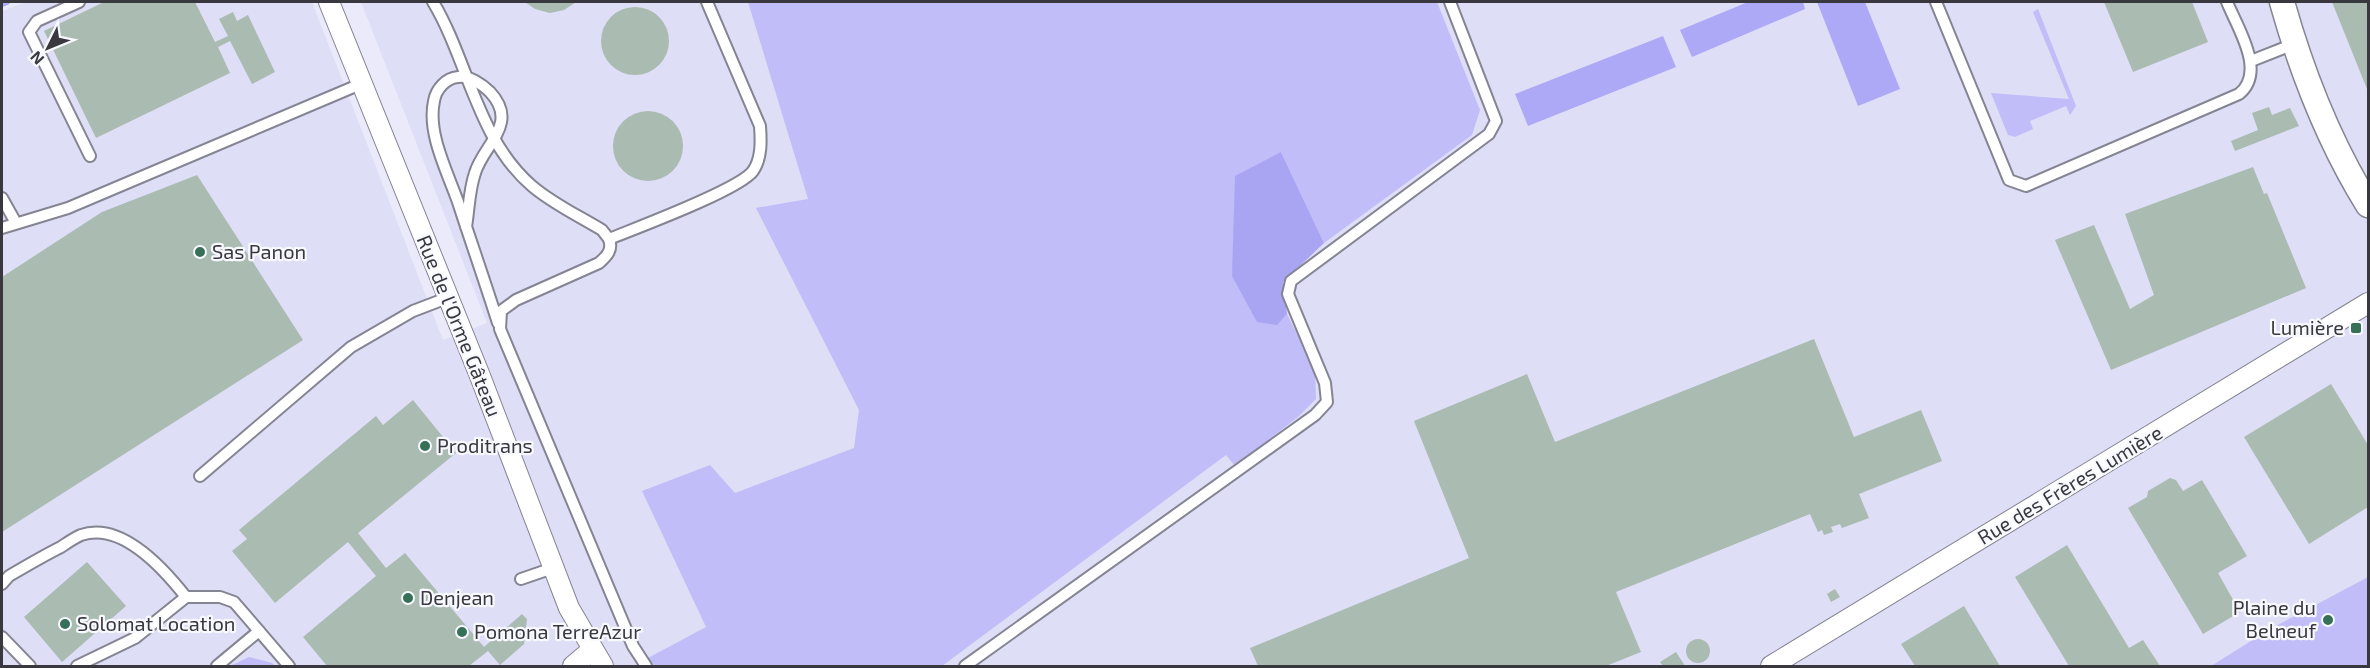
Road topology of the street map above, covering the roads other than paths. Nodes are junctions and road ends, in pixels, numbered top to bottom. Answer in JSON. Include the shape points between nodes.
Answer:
{"nodes":[{"id":1,"x":79,"y":2,"type":"edge"},
{"id":2,"x":329,"y":2,"type":"edge"},
{"id":3,"x":433,"y":2,"type":"edge"},
{"id":4,"x":442,"y":2,"type":"edge"},
{"id":5,"x":706,"y":2,"type":"edge"},
{"id":6,"x":1450,"y":2,"type":"edge"},
{"id":7,"x":1936,"y":2,"type":"edge"},
{"id":8,"x":2227,"y":2,"type":"edge"},
{"id":9,"x":2282,"y":2,"type":"edge"},
{"id":10,"x":442,"y":21,"type":"junction"},
{"id":11,"x":2294,"y":44,"type":"junction"},
{"id":12,"x":2251,"y":61,"type":"junction"},
{"id":13,"x":466,"y":78,"type":"junction"},
{"id":14,"x":363,"y":84,"type":"junction"},
{"id":15,"x":495,"y":139,"type":"junction"},
{"id":16,"x":90,"y":156,"type":"dead end"},
{"id":17,"x":2,"y":198,"type":"edge"},
{"id":18,"x":2368,"y":205,"type":"edge"},
{"id":19,"x":16,"y":223,"type":"junction"},
{"id":20,"x":466,"y":227,"type":"junction"},
{"id":21,"x":2,"y":228,"type":"edge"},
{"id":22,"x":609,"y":240,"type":"junction"},
{"id":23,"x":447,"y":298,"type":"junction"},
{"id":24,"x":2368,"y":303,"type":"edge"},
{"id":25,"x":500,"y":328,"type":"junction"},
{"id":26,"x":200,"y":476,"type":"dead end"},
{"id":27,"x":553,"y":568,"type":"junction"},
{"id":28,"x":520,"y":579,"type":"dead end"},
{"id":29,"x":2,"y":584,"type":"edge"},
{"id":30,"x":186,"y":597,"type":"junction"},
{"id":31,"x":259,"y":631,"type":"junction"},
{"id":32,"x":2,"y":637,"type":"edge"},
{"id":33,"x":592,"y":650,"type":"junction"},
{"id":34,"x":30,"y":666,"type":"edge"},
{"id":35,"x":77,"y":666,"type":"edge"},
{"id":36,"x":217,"y":666,"type":"edge"},
{"id":37,"x":289,"y":666,"type":"edge"},
{"id":38,"x":573,"y":666,"type":"edge"},
{"id":39,"x":603,"y":666,"type":"edge"},
{"id":40,"x":646,"y":666,"type":"edge"},
{"id":41,"x":966,"y":666,"type":"edge"},
{"id":42,"x":1771,"y":666,"type":"edge"}],
"edges":[{"from":1,"to":16,"type":"lane","via":[[37,21],[29,32]]},
{"from":2,"to":14,"type":"street","name":"Rue de l'Orme Gâteau"},
{"from":3,"to":10,"type":"lane"},
{"from":4,"to":10,"type":"lane"},
{"from":5,"to":22,"type":"lane","via":[[760,126],[759,158],[753,170],[734,185]]},
{"from":6,"to":41,"type":"lane","via":[[1496,121],[1489,134],[1291,281],[1288,294],[1325,383],[1327,402],[1316,415]]},
{"from":7,"to":12,"type":"lane","via":[[2009,180],[2026,186],[2239,94],[2247,88]]},
{"from":8,"to":12,"type":"lane"},
{"from":9,"to":11,"type":"street"},
{"from":10,"to":13,"type":"lane"},
{"from":11,"to":12,"type":"lane"},
{"from":11,"to":18,"type":"street","via":[[2320,116]]},
{"from":13,"to":15,"type":"lane"},
{"from":13,"to":15,"type":"lane","via":[[484,86],[496,98],[501,129]]},
{"from":13,"to":20,"type":"lane","via":[[449,80],[438,88],[434,130]]},
{"from":14,"to":19,"type":"lane","via":[[68,208]]},
{"from":14,"to":23,"type":"street","name":"Rue de l'Orme Gâteau"},
{"from":15,"to":20,"type":"lane","via":[[475,172]]},
{"from":15,"to":22,"type":"lane","via":[[533,187],[602,230]]},
{"from":17,"to":19,"type":"lane"},
{"from":19,"to":21,"type":"lane"},
{"from":20,"to":25,"type":"lane"},
{"from":22,"to":25,"type":"lane","via":[[608,255],[599,263],[516,300],[501,311]]},
{"from":23,"to":26,"type":"lane","via":[[413,311],[351,347]]},
{"from":23,"to":27,"type":"street","name":"Rue de l'Orme Gâteau"},
{"from":24,"to":42,"type":"street","name":"Rue des Frères Lumière"},
{"from":25,"to":40,"type":"lane","via":[[633,646]]},
{"from":27,"to":28,"type":"lane"},
{"from":27,"to":33,"type":"street","name":"Rue de l'Orme Gâteau"},
{"from":29,"to":30,"type":"lane","via":[[9,576],[80,535],[95,533],[112,535],[139,549],[164,569]]},
{"from":30,"to":31,"type":"lane","via":[[220,597],[234,602]]},
{"from":30,"to":35,"type":"lane","via":[[135,638]]},
{"from":31,"to":36,"type":"lane"},
{"from":31,"to":37,"type":"lane"},
{"from":32,"to":34,"type":"lane"},
{"from":33,"to":38,"type":"street"},
{"from":33,"to":39,"type":"street","name":"Rue de l'Orme Gâteau"}]}
